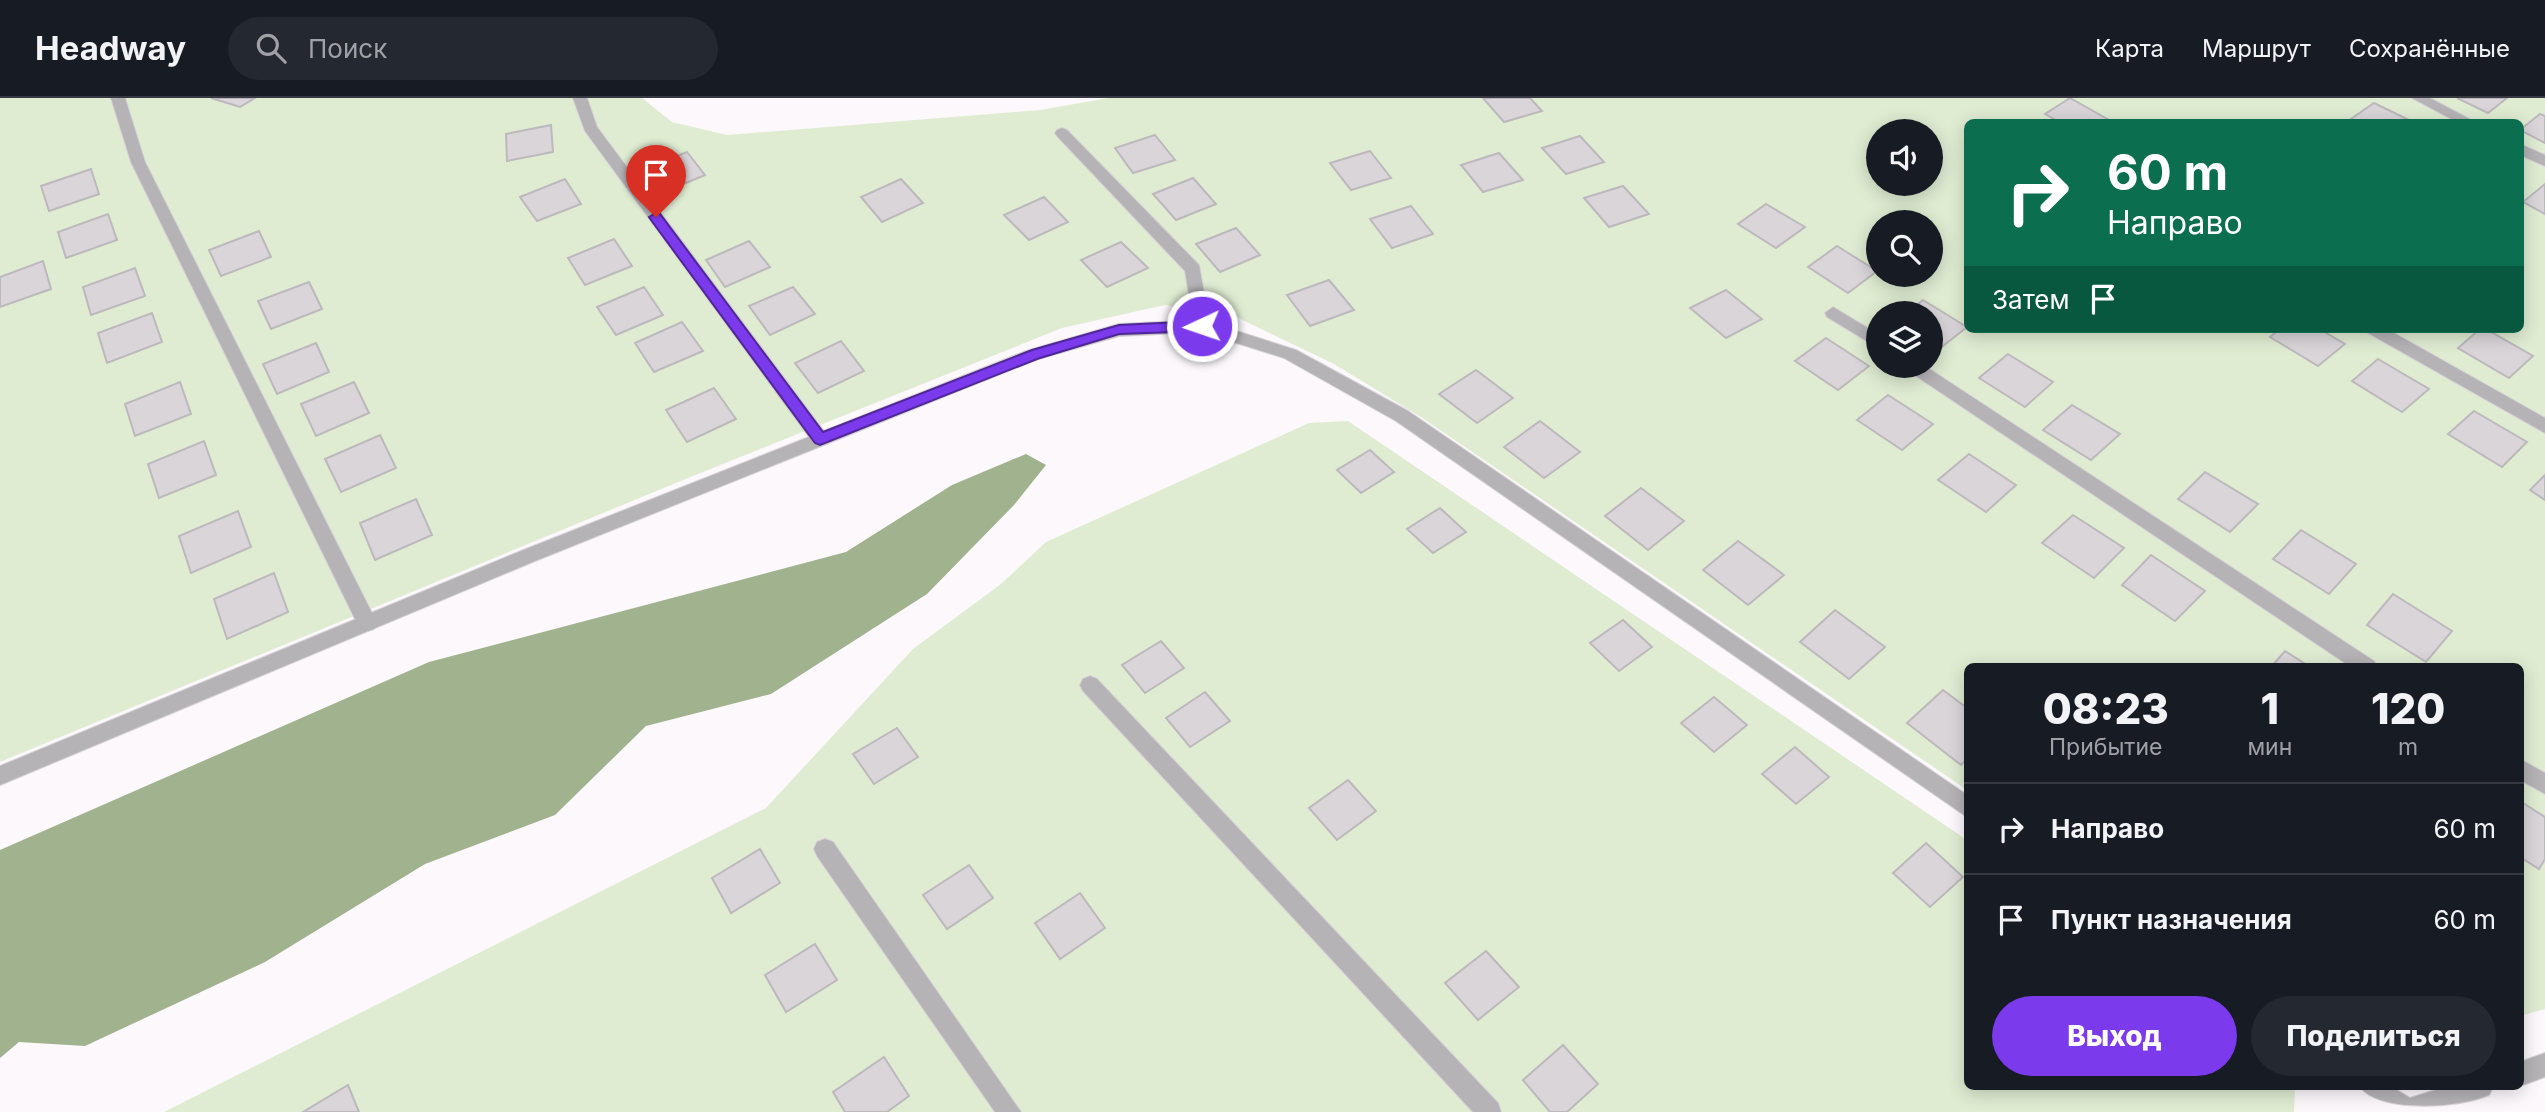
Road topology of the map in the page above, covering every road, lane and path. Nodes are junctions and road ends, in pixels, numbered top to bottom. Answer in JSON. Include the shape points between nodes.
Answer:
{"nodes":[{"id":1,"x":118,"y":98,"type":"edge"},
{"id":2,"x":580,"y":98,"type":"edge"},
{"id":3,"x":2419,"y":98,"type":"edge"},
{"id":4,"x":2462,"y":119,"type":"edge"},
{"id":5,"x":1062,"y":133,"type":"dead end"},
{"id":6,"x":2524,"y":151,"type":"edge"},
{"id":7,"x":2545,"y":161,"type":"edge"},
{"id":8,"x":1833,"y":313,"type":"dead end"},
{"id":9,"x":1202,"y":326,"type":"junction"},
{"id":10,"x":2381,"y":333,"type":"edge"},
{"id":11,"x":1866,"y":334,"type":"edge"},
{"id":12,"x":1931,"y":378,"type":"edge"},
{"id":13,"x":2545,"y":426,"type":"edge"},
{"id":14,"x":820,"y":439,"type":"junction"},
{"id":15,"x":368,"y":623,"type":"junction"},
{"id":16,"x":2361,"y":663,"type":"edge"},
{"id":17,"x":1090,"y":685,"type":"dead end"},
{"id":18,"x":2524,"y":771,"type":"edge"},
{"id":19,"x":0,"y":776,"type":"edge"},
{"id":20,"x":2545,"y":785,"type":"edge"},
{"id":21,"x":1964,"y":805,"type":"edge"},
{"id":22,"x":825,"y":849,"type":"dead end"},
{"id":23,"x":2545,"y":1065,"type":"edge"},
{"id":24,"x":2524,"y":1073,"type":"edge"},
{"id":25,"x":2376,"y":1090,"type":"edge"},
{"id":26,"x":2472,"y":1090,"type":"edge"},
{"id":27,"x":1009,"y":1112,"type":"edge"},
{"id":28,"x":1489,"y":1112,"type":"edge"},
{"id":29,"x":2406,"y":1112,"type":"edge"}],
"edges":[{"from":1,"to":15,"type":"street","via":[[138,162]]},
{"from":2,"to":14,"type":"street","via":[[590,128]]},
{"from":3,"to":4,"type":"street"},
{"from":5,"to":9,"type":"street","via":[[1193,269]]},
{"from":6,"to":7,"type":"street"},
{"from":8,"to":11,"type":"street"},
{"from":9,"to":14,"type":"street","via":[[1119,330],[1032,355]]},
{"from":9,"to":21,"type":"street","via":[[1290,354],[1402,416]]},
{"from":10,"to":13,"type":"street"},
{"from":12,"to":16,"type":"street"},
{"from":14,"to":15,"type":"street"},
{"from":15,"to":19,"type":"street"},
{"from":17,"to":28,"type":"street"},
{"from":18,"to":20,"type":"street"},
{"from":22,"to":27,"type":"street"},
{"from":23,"to":24,"type":"street"},
{"from":25,"to":29,"type":"street"},
{"from":26,"to":29,"type":"street"}]}
